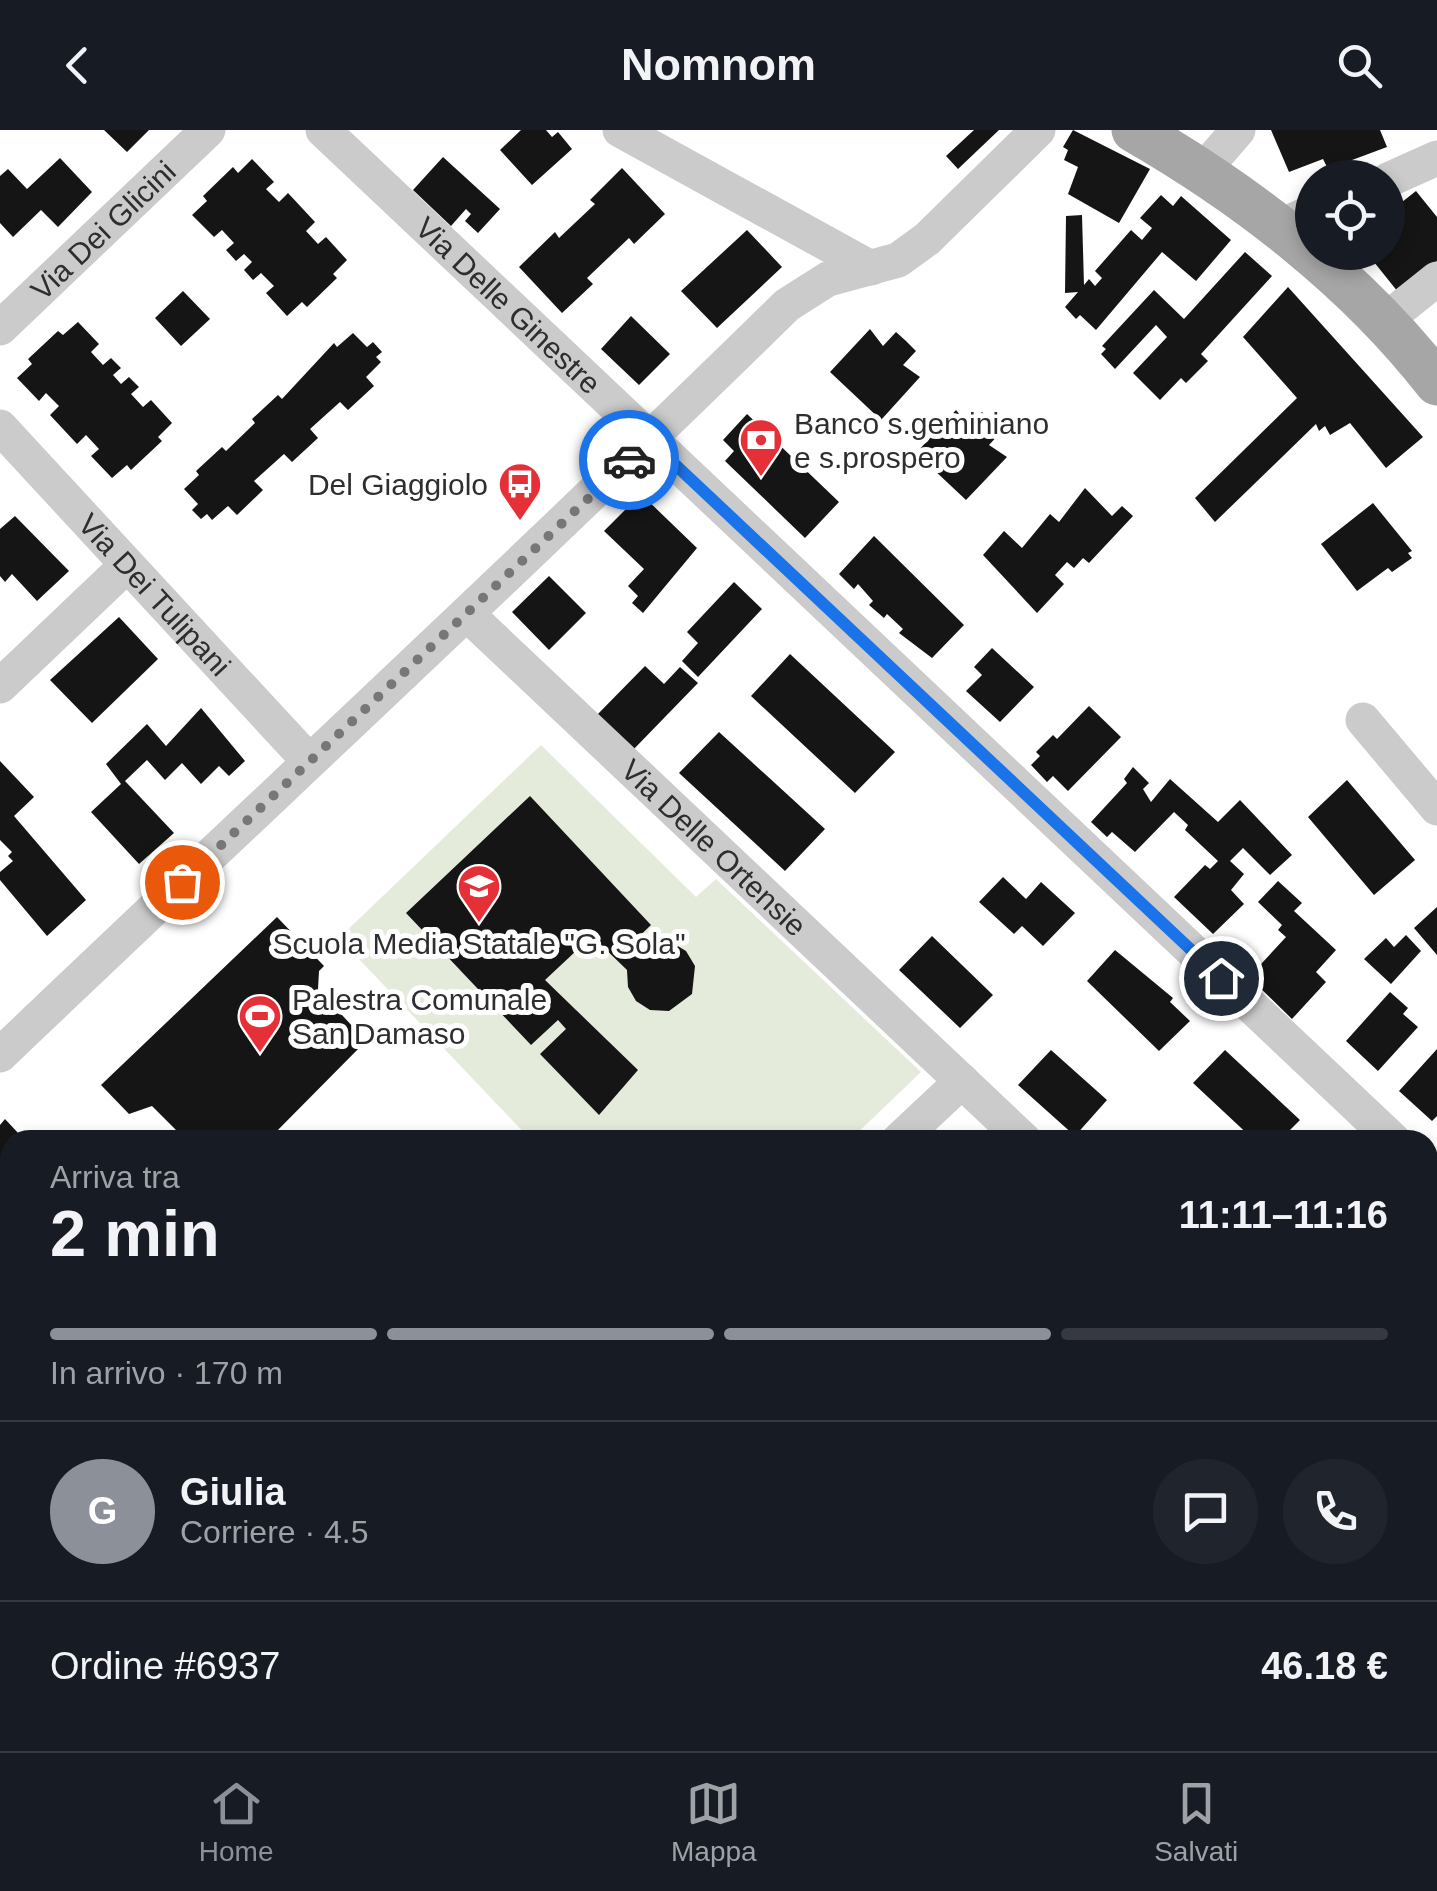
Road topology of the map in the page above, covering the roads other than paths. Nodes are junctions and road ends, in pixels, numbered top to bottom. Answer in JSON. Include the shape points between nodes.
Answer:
{"nodes":[{"id":1,"x":208,"y":130,"type":"edge"},
{"id":2,"x":323,"y":130,"type":"edge"},
{"id":3,"x":620,"y":130,"type":"edge"},
{"id":4,"x":1038,"y":130,"type":"edge"},
{"id":5,"x":1134,"y":130,"type":"edge"},
{"id":6,"x":1238,"y":130,"type":"edge"},
{"id":7,"x":1437,"y":158,"type":"edge"},
{"id":8,"x":1405,"y":172,"type":"edge"},
{"id":9,"x":1200,"y":173,"type":"junction"},
{"id":10,"x":1295,"y":219,"type":"edge"},
{"id":11,"x":871,"y":268,"type":"junction"},
{"id":12,"x":1339,"y":270,"type":"edge"},
{"id":13,"x":1437,"y":279,"type":"edge"},
{"id":14,"x":1383,"y":322,"type":"junction"},
{"id":15,"x":0,"y":328,"type":"edge"},
{"id":16,"x":1437,"y":383,"type":"edge"},
{"id":17,"x":0,"y":427,"type":"edge"},
{"id":18,"x":649,"y":440,"type":"junction"},
{"id":19,"x":126,"y":566,"type":"junction"},
{"id":20,"x":467,"y":614,"type":"junction"},
{"id":21,"x":0,"y":686,"type":"edge"},
{"id":22,"x":1364,"y":720,"type":"dead end"},
{"id":23,"x":308,"y":760,"type":"junction"},
{"id":24,"x":1437,"y":808,"type":"edge"},
{"id":25,"x":0,"y":1055,"type":"edge"},
{"id":26,"x":962,"y":1081,"type":"junction"},
{"id":27,"x":910,"y":1130,"type":"edge"},
{"id":28,"x":1013,"y":1130,"type":"edge"},
{"id":29,"x":1382,"y":1130,"type":"edge"}],
"edges":[{"from":1,"to":15,"type":"street","name":"Via Dei Glicini"},
{"from":2,"to":18,"type":"street","name":"Via Delle Ginestre"},
{"from":3,"to":11,"type":"street"},
{"from":4,"to":11,"type":"street","via":[[926,239],[898,260]]},
{"from":5,"to":9,"type":"main road"},
{"from":6,"to":9,"type":"street"},
{"from":7,"to":8,"type":"street"},
{"from":9,"to":10,"type":"main road"},
{"from":11,"to":18,"type":"street","via":[[828,280],[787,305]]},
{"from":12,"to":14,"type":"main road"},
{"from":13,"to":14,"type":"street"},
{"from":14,"to":16,"type":"main road"},
{"from":17,"to":19,"type":"street","name":"Via Dei Tulipani"},
{"from":18,"to":20,"type":"street"},
{"from":18,"to":29,"type":"street","name":"Via Delle Ginestre"},
{"from":19,"to":21,"type":"street"},
{"from":19,"to":23,"type":"street","name":"Via Dei Tulipani"},
{"from":20,"to":23,"type":"street"},
{"from":20,"to":26,"type":"street","name":"Via Delle Ortensie"},
{"from":22,"to":24,"type":"street"},
{"from":23,"to":25,"type":"street"},
{"from":26,"to":27,"type":"street"},
{"from":26,"to":28,"type":"street","name":"Via Delle Ortensie"}]}
